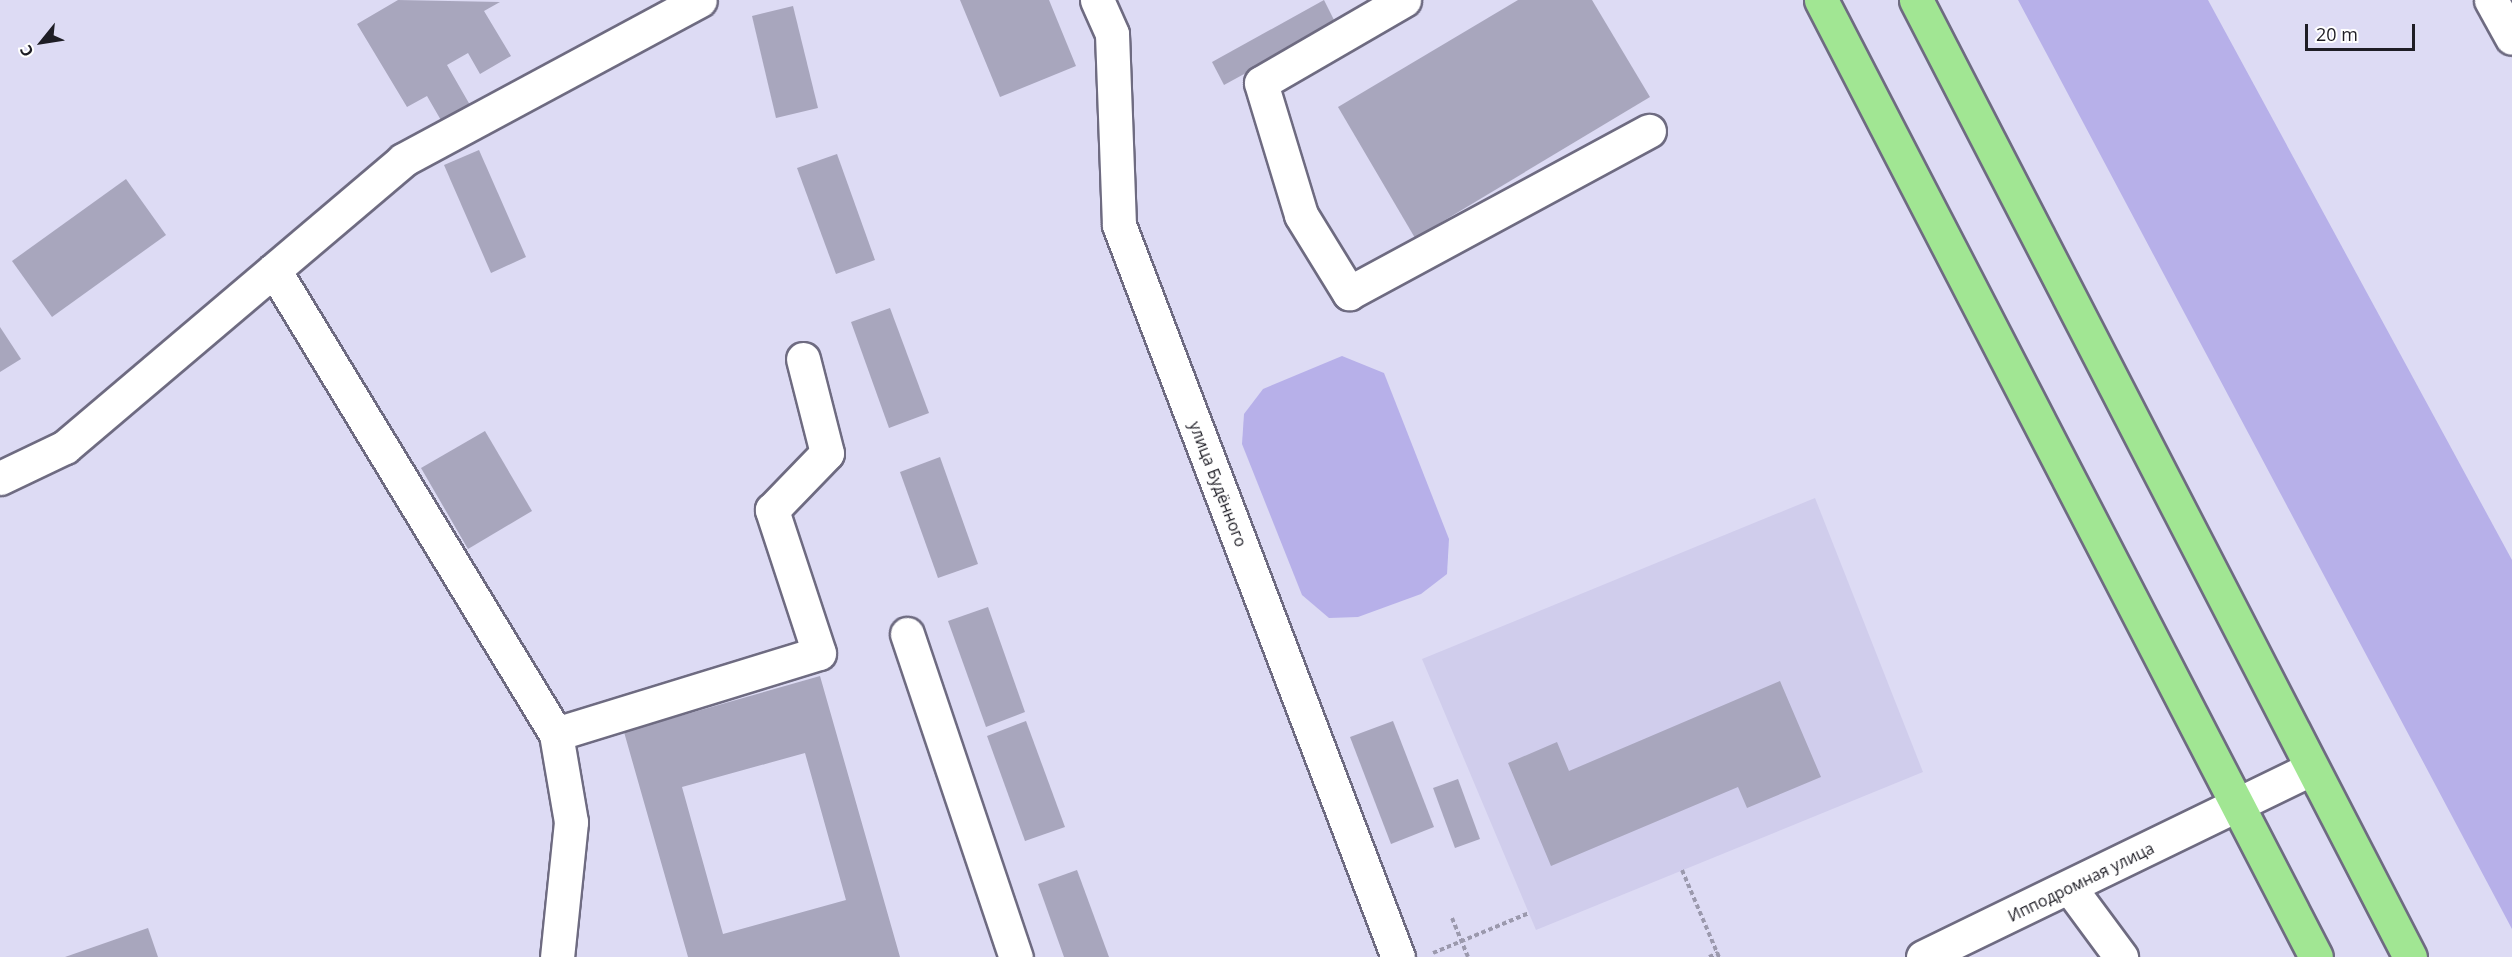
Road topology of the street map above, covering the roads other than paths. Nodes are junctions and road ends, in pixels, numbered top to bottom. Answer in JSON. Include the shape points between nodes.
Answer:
{"nodes":[{"id":1,"x":700,"y":0,"type":"edge"},
{"id":2,"x":1097,"y":0,"type":"edge"},
{"id":3,"x":1404,"y":0,"type":"edge"},
{"id":4,"x":1821,"y":0,"type":"edge"},
{"id":5,"x":1916,"y":0,"type":"edge"},
{"id":6,"x":2491,"y":0,"type":"edge"},
{"id":7,"x":2512,"y":38,"type":"edge"},
{"id":8,"x":1649,"y":131,"type":"dead end"},
{"id":9,"x":274,"y":270,"type":"junction"},
{"id":10,"x":803,"y":359,"type":"dead end"},
{"id":11,"x":0,"y":478,"type":"edge"},
{"id":12,"x":907,"y":634,"type":"dead end"},
{"id":13,"x":556,"y":734,"type":"junction"},
{"id":14,"x":2312,"y":768,"type":"junction"},
{"id":15,"x":2238,"y":805,"type":"junction"},
{"id":16,"x":2070,"y":888,"type":"junction"},
{"id":17,"x":557,"y":957,"type":"edge"},
{"id":18,"x":1016,"y":957,"type":"edge"},
{"id":19,"x":1398,"y":957,"type":"edge"},
{"id":20,"x":1923,"y":957,"type":"edge"},
{"id":21,"x":2121,"y":957,"type":"edge"},
{"id":22,"x":2316,"y":957,"type":"edge"},
{"id":23,"x":2410,"y":957,"type":"edge"}],
"edges":[{"from":1,"to":9,"type":"street","via":[[403,160]]},
{"from":2,"to":19,"type":"street","name":"улица Будённого","via":[[1112,34],[1119,225]]},
{"from":3,"to":8,"type":"street","via":[[1261,83],[1301,215],[1349,293]]},
{"from":4,"to":15,"type":"highway"},
{"from":5,"to":14,"type":"highway"},
{"from":6,"to":7,"type":"street"},
{"from":9,"to":11,"type":"street","via":[[65,447]]},
{"from":9,"to":13,"type":"street"},
{"from":10,"to":13,"type":"street","via":[[827,453],[772,510],[819,653]]},
{"from":12,"to":18,"type":"street"},
{"from":13,"to":17,"type":"street","via":[[571,822]]},
{"from":14,"to":15,"type":"street","name":"Ипподромная улица"},
{"from":14,"to":23,"type":"highway"},
{"from":15,"to":16,"type":"street","name":"Ипподромная улица"},
{"from":15,"to":22,"type":"highway"},
{"from":16,"to":20,"type":"street","name":"Ипподромная улица"},
{"from":16,"to":21,"type":"street"}]}
